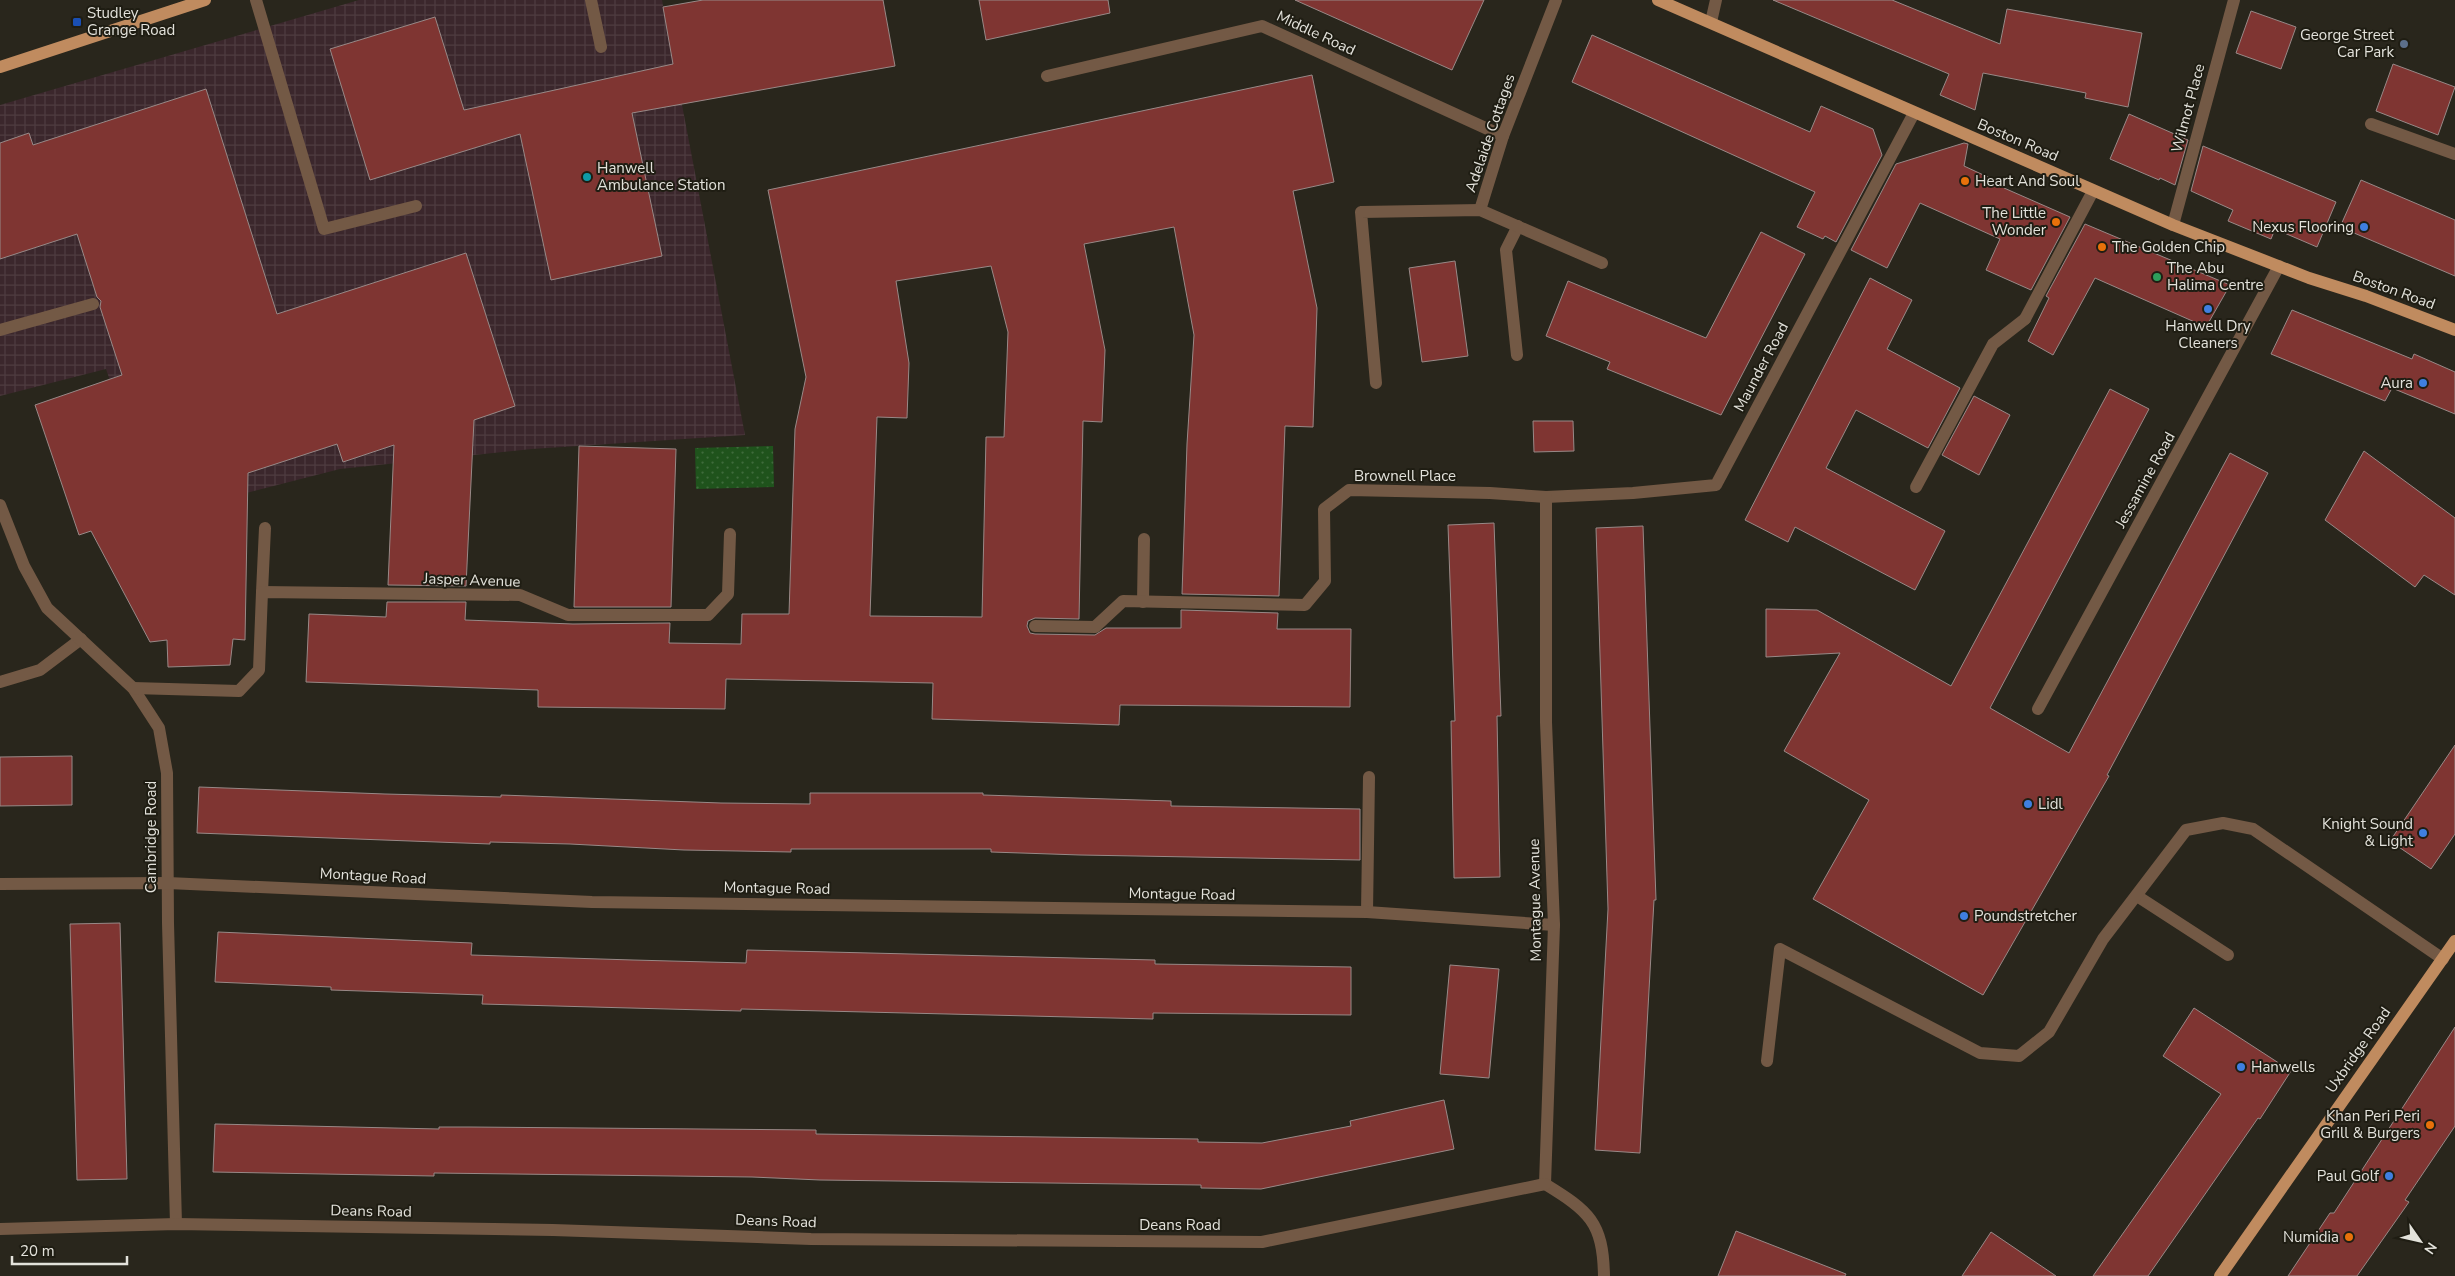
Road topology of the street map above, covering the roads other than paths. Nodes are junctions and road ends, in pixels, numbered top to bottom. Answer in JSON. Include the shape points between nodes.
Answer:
{"nodes":[{"id":1,"x":205,"y":0,"type":"edge"},
{"id":2,"x":256,"y":0,"type":"edge"},
{"id":3,"x":592,"y":0,"type":"edge"},
{"id":4,"x":1556,"y":0,"type":"edge"},
{"id":5,"x":1658,"y":0,"type":"edge"},
{"id":6,"x":1716,"y":0,"type":"edge"},
{"id":7,"x":2234,"y":0,"type":"edge"},
{"id":8,"x":1711,"y":22,"type":"junction"},
{"id":9,"x":601,"y":48,"type":"dead end"},
{"id":10,"x":0,"y":67,"type":"edge"},
{"id":11,"x":1047,"y":76,"type":"dead end"},
{"id":12,"x":1914,"y":113,"type":"junction"},
{"id":13,"x":2371,"y":124,"type":"dead end"},
{"id":14,"x":1503,"y":136,"type":"junction"},
{"id":15,"x":2455,"y":154,"type":"edge"},
{"id":16,"x":2093,"y":191,"type":"junction"},
{"id":17,"x":416,"y":206,"type":"dead end"},
{"id":18,"x":1480,"y":210,"type":"junction"},
{"id":19,"x":2173,"y":225,"type":"junction"},
{"id":20,"x":1518,"y":226,"type":"junction"},
{"id":21,"x":1602,"y":263,"type":"dead end"},
{"id":22,"x":2279,"y":266,"type":"junction"},
{"id":23,"x":93,"y":304,"type":"dead end"},
{"id":24,"x":0,"y":330,"type":"edge"},
{"id":25,"x":2455,"y":330,"type":"edge"},
{"id":26,"x":1517,"y":355,"type":"dead end"},
{"id":27,"x":1376,"y":383,"type":"dead end"},
{"id":28,"x":1916,"y":487,"type":"dead end"},
{"id":29,"x":1546,"y":497,"type":"junction"},
{"id":30,"x":0,"y":505,"type":"edge"},
{"id":31,"x":265,"y":528,"type":"dead end"},
{"id":32,"x":730,"y":534,"type":"dead end"},
{"id":33,"x":1144,"y":540,"type":"dead end"},
{"id":34,"x":262,"y":592,"type":"junction"},
{"id":35,"x":1143,"y":602,"type":"junction"},
{"id":36,"x":1035,"y":626,"type":"dead end"},
{"id":37,"x":81,"y":639,"type":"junction"},
{"id":38,"x":0,"y":682,"type":"edge"},
{"id":39,"x":133,"y":688,"type":"junction"},
{"id":40,"x":2038,"y":709,"type":"dead end"},
{"id":41,"x":1369,"y":777,"type":"dead end"},
{"id":42,"x":168,"y":883,"type":"junction"},
{"id":43,"x":0,"y":884,"type":"edge"},
{"id":44,"x":2137,"y":896,"type":"junction"},
{"id":45,"x":1367,"y":912,"type":"junction"},
{"id":46,"x":1554,"y":925,"type":"junction"},
{"id":47,"x":2455,"y":941,"type":"edge"},
{"id":48,"x":2228,"y":955,"type":"dead end"},
{"id":49,"x":2443,"y":959,"type":"junction"},
{"id":50,"x":1767,"y":1061,"type":"dead end"},
{"id":51,"x":1545,"y":1184,"type":"junction"},
{"id":52,"x":176,"y":1224,"type":"junction"},
{"id":53,"x":0,"y":1229,"type":"edge"},
{"id":54,"x":1604,"y":1276,"type":"edge"},
{"id":55,"x":2220,"y":1276,"type":"edge"}],
"edges":[{"from":1,"to":10,"type":"main road"},
{"from":2,"to":17,"type":"street","via":[[324,229]]},
{"from":3,"to":9,"type":"street"},
{"from":4,"to":14,"type":"street","name":"Adelaide Cottages"},
{"from":5,"to":8,"type":"main road","name":"Boston Road"},
{"from":6,"to":8,"type":"street"},
{"from":7,"to":19,"type":"street","name":"Wilmot Place"},
{"from":8,"to":12,"type":"main road","name":"Boston Road"},
{"from":11,"to":14,"type":"street","name":"Middle Road","via":[[1262,26]]},
{"from":12,"to":16,"type":"main road","name":"Boston Road"},
{"from":12,"to":29,"type":"street","name":"Maunder Road","via":[[1716,485]]},
{"from":13,"to":15,"type":"street"},
{"from":14,"to":18,"type":"street","name":"Adelaide Cottages"},
{"from":16,"to":19,"type":"main road","name":"Boston Road"},
{"from":16,"to":28,"type":"street","via":[[2025,319],[1993,344]]},
{"from":18,"to":20,"type":"street","name":"Adelaide Cottages"},
{"from":18,"to":27,"type":"street","via":[[1361,212]]},
{"from":19,"to":22,"type":"main road","name":"Boston Road"},
{"from":20,"to":21,"type":"street","name":"Adelaide Cottages"},
{"from":20,"to":26,"type":"street","via":[[1506,250]]},
{"from":22,"to":25,"type":"main road","name":"Boston Road"},
{"from":22,"to":40,"type":"street","name":"Jessamine Road"},
{"from":23,"to":24,"type":"street"},
{"from":29,"to":35,"type":"street","name":"Brownell Place","via":[[1349,490],[1324,509],[1325,581],[1305,605]]},
{"from":29,"to":46,"type":"street","name":"Montague Avenue","via":[[1546,722]]},
{"from":30,"to":37,"type":"street","name":"Cambridge Road","via":[[24,566],[47,608]]},
{"from":31,"to":34,"type":"street"},
{"from":32,"to":34,"type":"street","name":"Jasper Avenue","via":[[728,594],[708,615],[568,615],[520,595]]},
{"from":33,"to":35,"type":"street"},
{"from":34,"to":39,"type":"street","via":[[259,670],[239,691]]},
{"from":35,"to":36,"type":"street","name":"Brownell Place","via":[[1122,600],[1094,627]]},
{"from":37,"to":38,"type":"street","via":[[40,670]]},
{"from":37,"to":39,"type":"street","name":"Cambridge Road"},
{"from":39,"to":42,"type":"street","name":"Cambridge Road","via":[[159,728],[167,773]]},
{"from":41,"to":45,"type":"street"},
{"from":42,"to":43,"type":"street","name":"Montague Road"},
{"from":42,"to":45,"type":"street","name":"Montague Road","via":[[592,902]]},
{"from":42,"to":52,"type":"street","name":"Cambridge Road"},
{"from":44,"to":48,"type":"street"},
{"from":44,"to":49,"type":"street","via":[[2186,830],[2223,823],[2253,829]]},
{"from":44,"to":50,"type":"street","via":[[2103,939],[2049,1032],[2019,1056],[1980,1053],[1780,949]]},
{"from":45,"to":46,"type":"street","name":"Montague Road"},
{"from":46,"to":51,"type":"street","name":"Montague Avenue"},
{"from":47,"to":49,"type":"main road","name":"Uxbridge Road"},
{"from":49,"to":55,"type":"main road","name":"Uxbridge Road"},
{"from":51,"to":52,"type":"street","name":"Deans Road","via":[[1262,1242],[811,1239],[553,1230]]},
{"from":51,"to":54,"type":"street","via":[[1578,1204],[1595,1224],[1604,1254]]},
{"from":52,"to":53,"type":"street","name":"Deans Road"}]}
